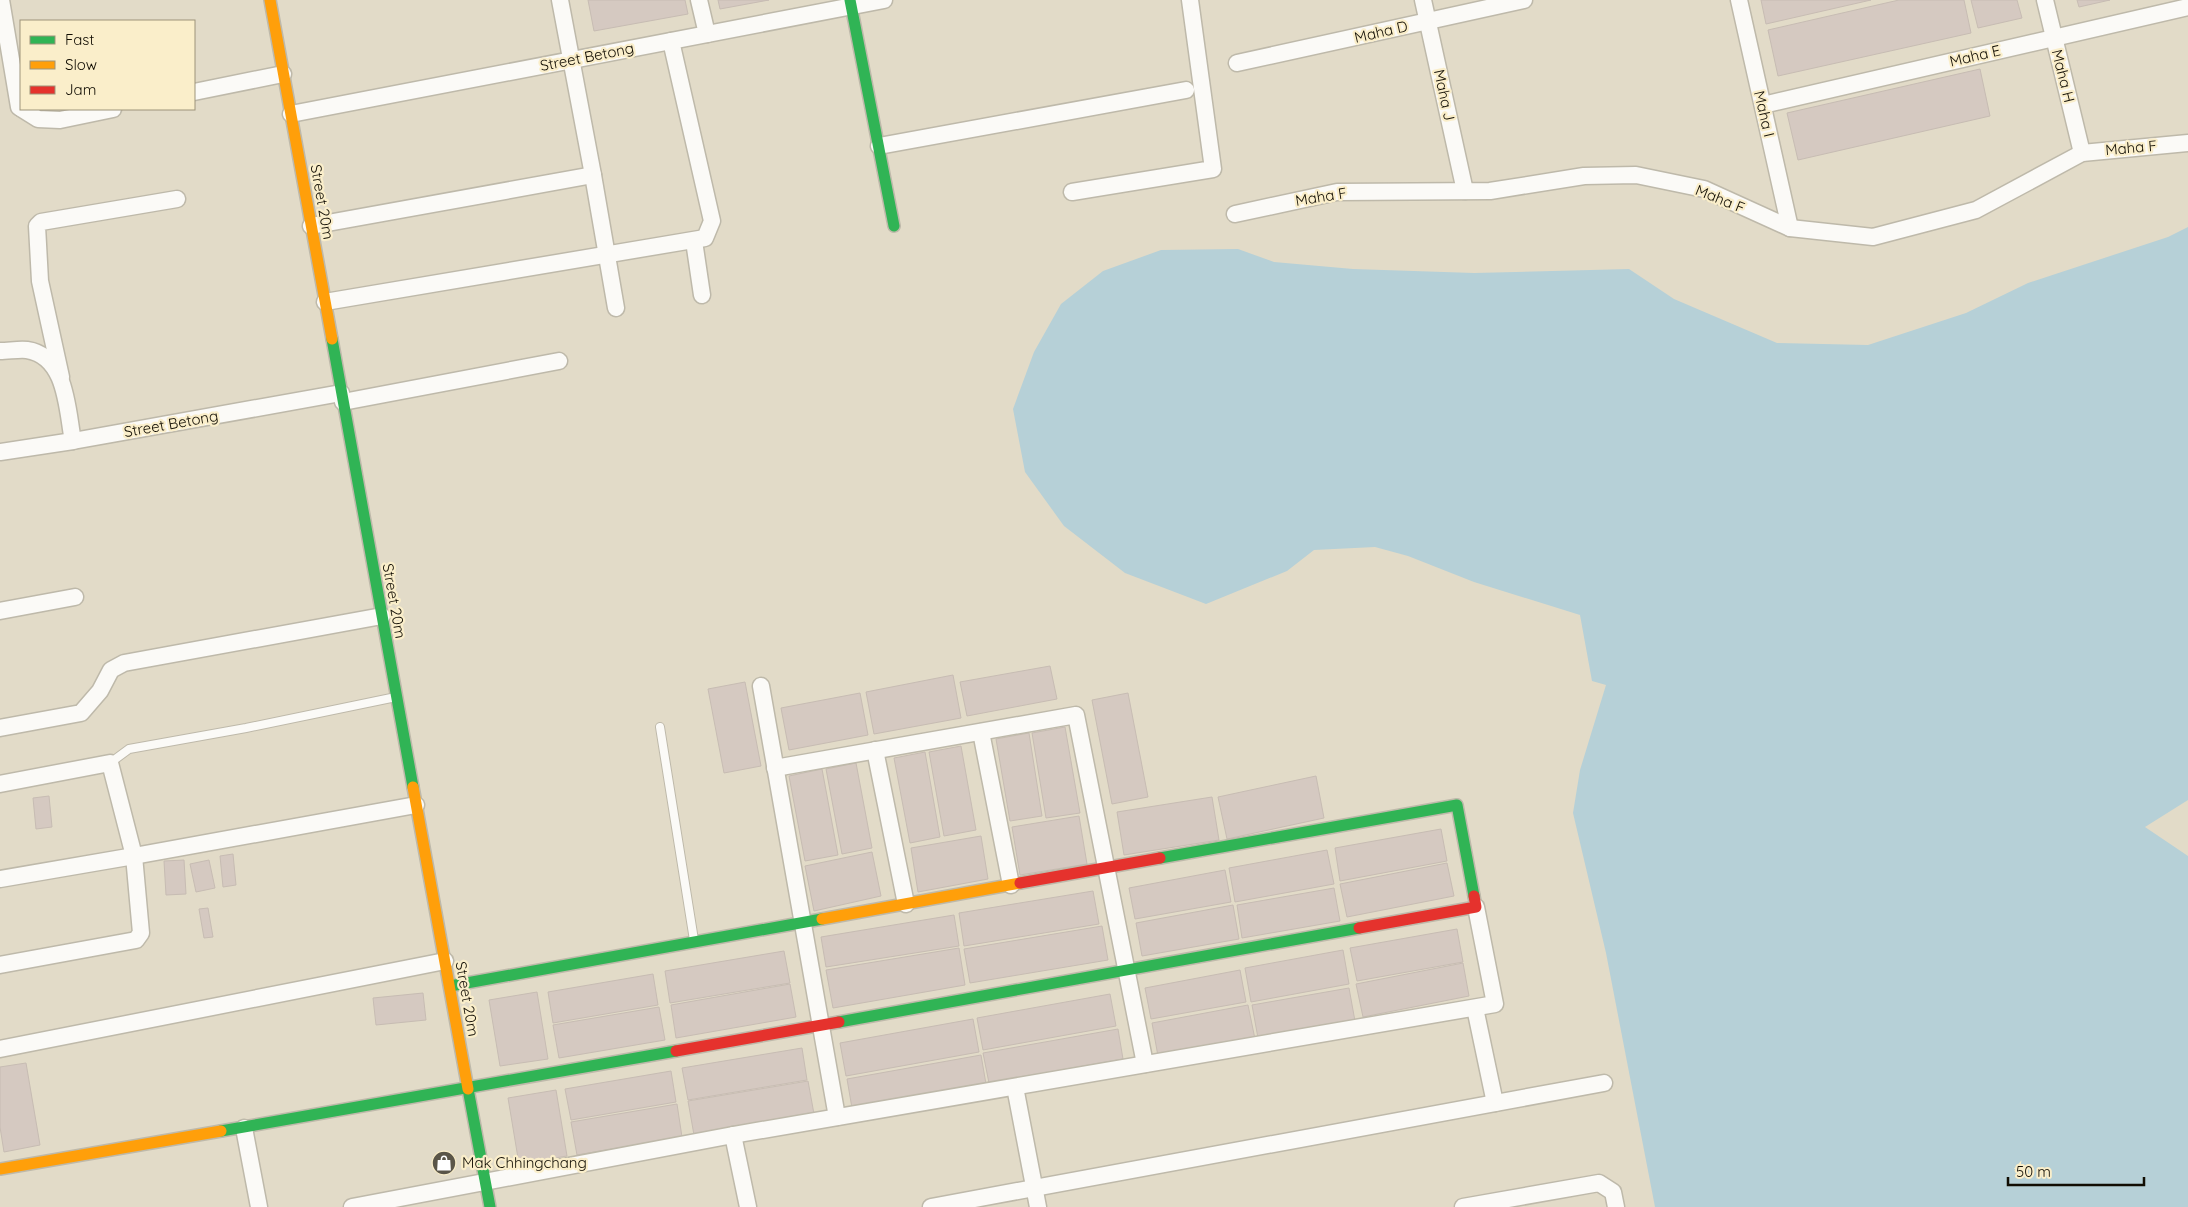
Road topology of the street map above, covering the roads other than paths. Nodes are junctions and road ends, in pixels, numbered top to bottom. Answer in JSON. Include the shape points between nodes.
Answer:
{"nodes":[{"id":1,"x":1,"y":0,"type":"edge"},
{"id":2,"x":270,"y":0,"type":"edge"},
{"id":3,"x":560,"y":0,"type":"edge"},
{"id":4,"x":699,"y":0,"type":"edge"},
{"id":5,"x":884,"y":0,"type":"edge"},
{"id":6,"x":1190,"y":0,"type":"edge"},
{"id":7,"x":1424,"y":0,"type":"edge"},
{"id":8,"x":1524,"y":0,"type":"edge"},
{"id":9,"x":1739,"y":0,"type":"edge"},
{"id":10,"x":2045,"y":0,"type":"edge"},
{"id":11,"x":850,"y":3,"type":"edge"},
{"id":12,"x":2188,"y":7,"type":"edge"},
{"id":13,"x":1428,"y":21,"type":"junction"},
{"id":14,"x":707,"y":34,"type":"junction"},
{"id":15,"x":2054,"y":38,"type":"junction"},
{"id":16,"x":671,"y":41,"type":"junction"},
{"id":17,"x":571,"y":60,"type":"junction"},
{"id":18,"x":1237,"y":64,"type":"dead end"},
{"id":19,"x":283,"y":74,"type":"junction"},
{"id":20,"x":1186,"y":90,"type":"dead end"},
{"id":21,"x":195,"y":92,"type":"edge"},
{"id":22,"x":1763,"y":106,"type":"junction"},
{"id":23,"x":20,"y":108,"type":"edge"},
{"id":24,"x":24,"y":110,"type":"edge"},
{"id":25,"x":108,"y":110,"type":"edge"},
{"id":26,"x":290,"y":114,"type":"junction"},
{"id":27,"x":2188,"y":143,"type":"edge"},
{"id":28,"x":879,"y":146,"type":"junction"},
{"id":29,"x":2082,"y":153,"type":"junction"},
{"id":30,"x":593,"y":175,"type":"junction"},
{"id":31,"x":1465,"y":191,"type":"junction"},
{"id":32,"x":1072,"y":192,"type":"dead end"},
{"id":33,"x":177,"y":199,"type":"dead end"},
{"id":34,"x":1235,"y":214,"type":"dead end"},
{"id":35,"x":311,"y":226,"type":"junction"},
{"id":36,"x":894,"y":226,"type":"dead end"},
{"id":37,"x":1790,"y":228,"type":"junction"},
{"id":38,"x":694,"y":241,"type":"junction"},
{"id":39,"x":606,"y":254,"type":"junction"},
{"id":40,"x":702,"y":296,"type":"dead end"},
{"id":41,"x":325,"y":302,"type":"junction"},
{"id":42,"x":616,"y":308,"type":"dead end"},
{"id":43,"x":0,"y":351,"type":"edge"},
{"id":44,"x":559,"y":361,"type":"dead end"},
{"id":45,"x":61,"y":377,"type":"junction"},
{"id":46,"x":342,"y":398,"type":"junction"},
{"id":47,"x":73,"y":441,"type":"junction"},
{"id":48,"x":0,"y":452,"type":"edge"},
{"id":49,"x":74,"y":597,"type":"dead end"},
{"id":50,"x":0,"y":611,"type":"edge"},
{"id":51,"x":382,"y":616,"type":"junction"},
{"id":52,"x":760,"y":686,"type":"dead end"},
{"id":53,"x":396,"y":697,"type":"junction"},
{"id":54,"x":660,"y":727,"type":"dead end"},
{"id":55,"x":0,"y":728,"type":"edge"},
{"id":56,"x":981,"y":732,"type":"junction"},
{"id":57,"x":875,"y":750,"type":"junction"},
{"id":58,"x":110,"y":764,"type":"junction"},
{"id":59,"x":775,"y":768,"type":"junction"},
{"id":60,"x":0,"y":784,"type":"edge"},
{"id":61,"x":416,"y":804,"type":"junction"},
{"id":62,"x":134,"y":856,"type":"junction"},
{"id":63,"x":1106,"y":868,"type":"junction"},
{"id":64,"x":0,"y":879,"type":"edge"},
{"id":65,"x":1011,"y":886,"type":"junction"},
{"id":66,"x":906,"y":904,"type":"junction"},
{"id":67,"x":1476,"y":907,"type":"junction"},
{"id":68,"x":802,"y":923,"type":"junction"},
{"id":69,"x":695,"y":942,"type":"junction"},
{"id":70,"x":445,"y":961,"type":"junction"},
{"id":71,"x":0,"y":965,"type":"edge"},
{"id":72,"x":1126,"y":970,"type":"junction"},
{"id":73,"x":450,"y":986,"type":"junction"},
{"id":74,"x":1475,"y":1008,"type":"junction"},
{"id":75,"x":820,"y":1025,"type":"junction"},
{"id":76,"x":0,"y":1049,"type":"edge"},
{"id":77,"x":1145,"y":1064,"type":"junction"},
{"id":78,"x":1604,"y":1083,"type":"dead end"},
{"id":79,"x":1015,"y":1087,"type":"junction"},
{"id":80,"x":468,"y":1089,"type":"junction"},
{"id":81,"x":1495,"y":1103,"type":"junction"},
{"id":82,"x":837,"y":1117,"type":"junction"},
{"id":83,"x":244,"y":1128,"type":"junction"},
{"id":84,"x":733,"y":1135,"type":"junction"},
{"id":85,"x":0,"y":1169,"type":"edge"},
{"id":86,"x":485,"y":1182,"type":"junction"},
{"id":87,"x":1035,"y":1189,"type":"junction"},
{"id":88,"x":1490,"y":1204,"type":"edge"},
{"id":89,"x":259,"y":1207,"type":"edge"},
{"id":90,"x":352,"y":1207,"type":"edge"},
{"id":91,"x":490,"y":1207,"type":"edge"},
{"id":92,"x":748,"y":1207,"type":"edge"},
{"id":93,"x":931,"y":1207,"type":"edge"},
{"id":94,"x":1038,"y":1207,"type":"edge"},
{"id":95,"x":1463,"y":1207,"type":"edge"},
{"id":96,"x":1616,"y":1207,"type":"edge"}],
"edges":[{"from":1,"to":23,"type":"street"},
{"from":2,"to":19,"type":"street","name":"Street 20m"},
{"from":3,"to":17,"type":"street"},
{"from":4,"to":14,"type":"street"},
{"from":5,"to":11,"type":"street","name":"Street Betong"},
{"from":6,"to":32,"type":"street","via":[[1213,169]]},
{"from":7,"to":13,"type":"street","name":"Maha J"},
{"from":8,"to":13,"type":"street","name":"Maha D"},
{"from":9,"to":22,"type":"street","name":"Maha I"},
{"from":10,"to":15,"type":"street","name":"Maha H"},
{"from":11,"to":14,"type":"street","name":"Street Betong"},
{"from":11,"to":28,"type":"street"},
{"from":12,"to":15,"type":"street","name":"Maha E"},
{"from":13,"to":18,"type":"street","name":"Maha D"},
{"from":13,"to":31,"type":"street","name":"Maha J"},
{"from":14,"to":16,"type":"street","name":"Street Betong"},
{"from":15,"to":22,"type":"street","name":"Maha E"},
{"from":15,"to":29,"type":"street","name":"Maha H"},
{"from":16,"to":17,"type":"street","name":"Street Betong"},
{"from":16,"to":38,"type":"street","via":[[712,221],[705,238]]},
{"from":17,"to":26,"type":"street","name":"Street Betong"},
{"from":17,"to":30,"type":"street"},
{"from":19,"to":21,"type":"street"},
{"from":19,"to":26,"type":"street","name":"Street 20m"},
{"from":20,"to":28,"type":"street"},
{"from":22,"to":37,"type":"street","name":"Maha I"},
{"from":24,"to":25,"type":"street","via":[[38,119],[60,120]]},
{"from":26,"to":35,"type":"street","name":"Street 20m"},
{"from":27,"to":29,"type":"street","name":"Maha F"},
{"from":28,"to":36,"type":"street"},
{"from":29,"to":37,"type":"street","name":"Maha F","via":[[1976,210],[1873,237]]},
{"from":30,"to":35,"type":"street"},
{"from":30,"to":39,"type":"street"},
{"from":31,"to":34,"type":"street","name":"Maha F","via":[[1337,192]]},
{"from":31,"to":37,"type":"street","name":"Maha F","via":[[1490,191],[1584,176],[1636,175],[1704,190]]},
{"from":33,"to":45,"type":"street","via":[[41,222],[37,226],[40,281]]},
{"from":35,"to":41,"type":"street","name":"Street 20m"},
{"from":38,"to":39,"type":"street"},
{"from":38,"to":40,"type":"street"},
{"from":39,"to":41,"type":"street"},
{"from":39,"to":42,"type":"street"},
{"from":41,"to":46,"type":"street","name":"Street 20m"},
{"from":43,"to":45,"type":"street","via":[[28,350],[48,358]]},
{"from":44,"to":46,"type":"street","name":"Street Betong"},
{"from":45,"to":47,"type":"street"},
{"from":46,"to":47,"type":"street","name":"Street Betong"},
{"from":46,"to":51,"type":"street","name":"Street 20m"},
{"from":47,"to":48,"type":"street","name":"Street Betong"},
{"from":49,"to":50,"type":"street"},
{"from":51,"to":53,"type":"street","name":"Street 20m"},
{"from":51,"to":55,"type":"street","via":[[124,662],[111,670],[100,691],[81,713]]},
{"from":52,"to":59,"type":"street"},
{"from":53,"to":58,"type":"lane","via":[[129,749]]},
{"from":53,"to":61,"type":"street","name":"Street 20m"},
{"from":54,"to":69,"type":"lane"},
{"from":56,"to":57,"type":"street"},
{"from":56,"to":63,"type":"street","via":[[1076,715]]},
{"from":56,"to":65,"type":"street"},
{"from":57,"to":59,"type":"street"},
{"from":57,"to":66,"type":"street"},
{"from":58,"to":60,"type":"street"},
{"from":58,"to":62,"type":"street"},
{"from":59,"to":68,"type":"street"},
{"from":61,"to":62,"type":"street"},
{"from":61,"to":70,"type":"street","name":"Street 20m"},
{"from":62,"to":64,"type":"street"},
{"from":62,"to":71,"type":"street","via":[[140,937]]},
{"from":63,"to":65,"type":"street"},
{"from":63,"to":67,"type":"street","via":[[1457,805]]},
{"from":63,"to":72,"type":"street"},
{"from":65,"to":66,"type":"street"},
{"from":66,"to":68,"type":"street"},
{"from":67,"to":72,"type":"street"},
{"from":67,"to":74,"type":"street","via":[[1495,1004]]},
{"from":68,"to":69,"type":"street"},
{"from":68,"to":75,"type":"street"},
{"from":69,"to":73,"type":"street"},
{"from":70,"to":73,"type":"street","name":"Street 20m"},
{"from":70,"to":76,"type":"street"},
{"from":72,"to":75,"type":"street"},
{"from":72,"to":77,"type":"street"},
{"from":73,"to":80,"type":"street","name":"Street 20m"},
{"from":74,"to":77,"type":"street"},
{"from":74,"to":81,"type":"street"},
{"from":75,"to":80,"type":"street"},
{"from":75,"to":82,"type":"street"},
{"from":77,"to":79,"type":"street"},
{"from":78,"to":81,"type":"street"},
{"from":79,"to":82,"type":"street"},
{"from":79,"to":87,"type":"street"},
{"from":80,"to":83,"type":"street"},
{"from":80,"to":86,"type":"street","name":"Street 20m"},
{"from":81,"to":87,"type":"street"},
{"from":82,"to":84,"type":"street"},
{"from":83,"to":85,"type":"street"},
{"from":83,"to":89,"type":"street"},
{"from":84,"to":86,"type":"street"},
{"from":84,"to":92,"type":"street"},
{"from":86,"to":90,"type":"street"},
{"from":86,"to":91,"type":"street","name":"Street 20m"},
{"from":87,"to":93,"type":"street"},
{"from":87,"to":94,"type":"street"},
{"from":88,"to":95,"type":"street"},
{"from":88,"to":96,"type":"street","via":[[1599,1183],[1613,1192]]}]}
